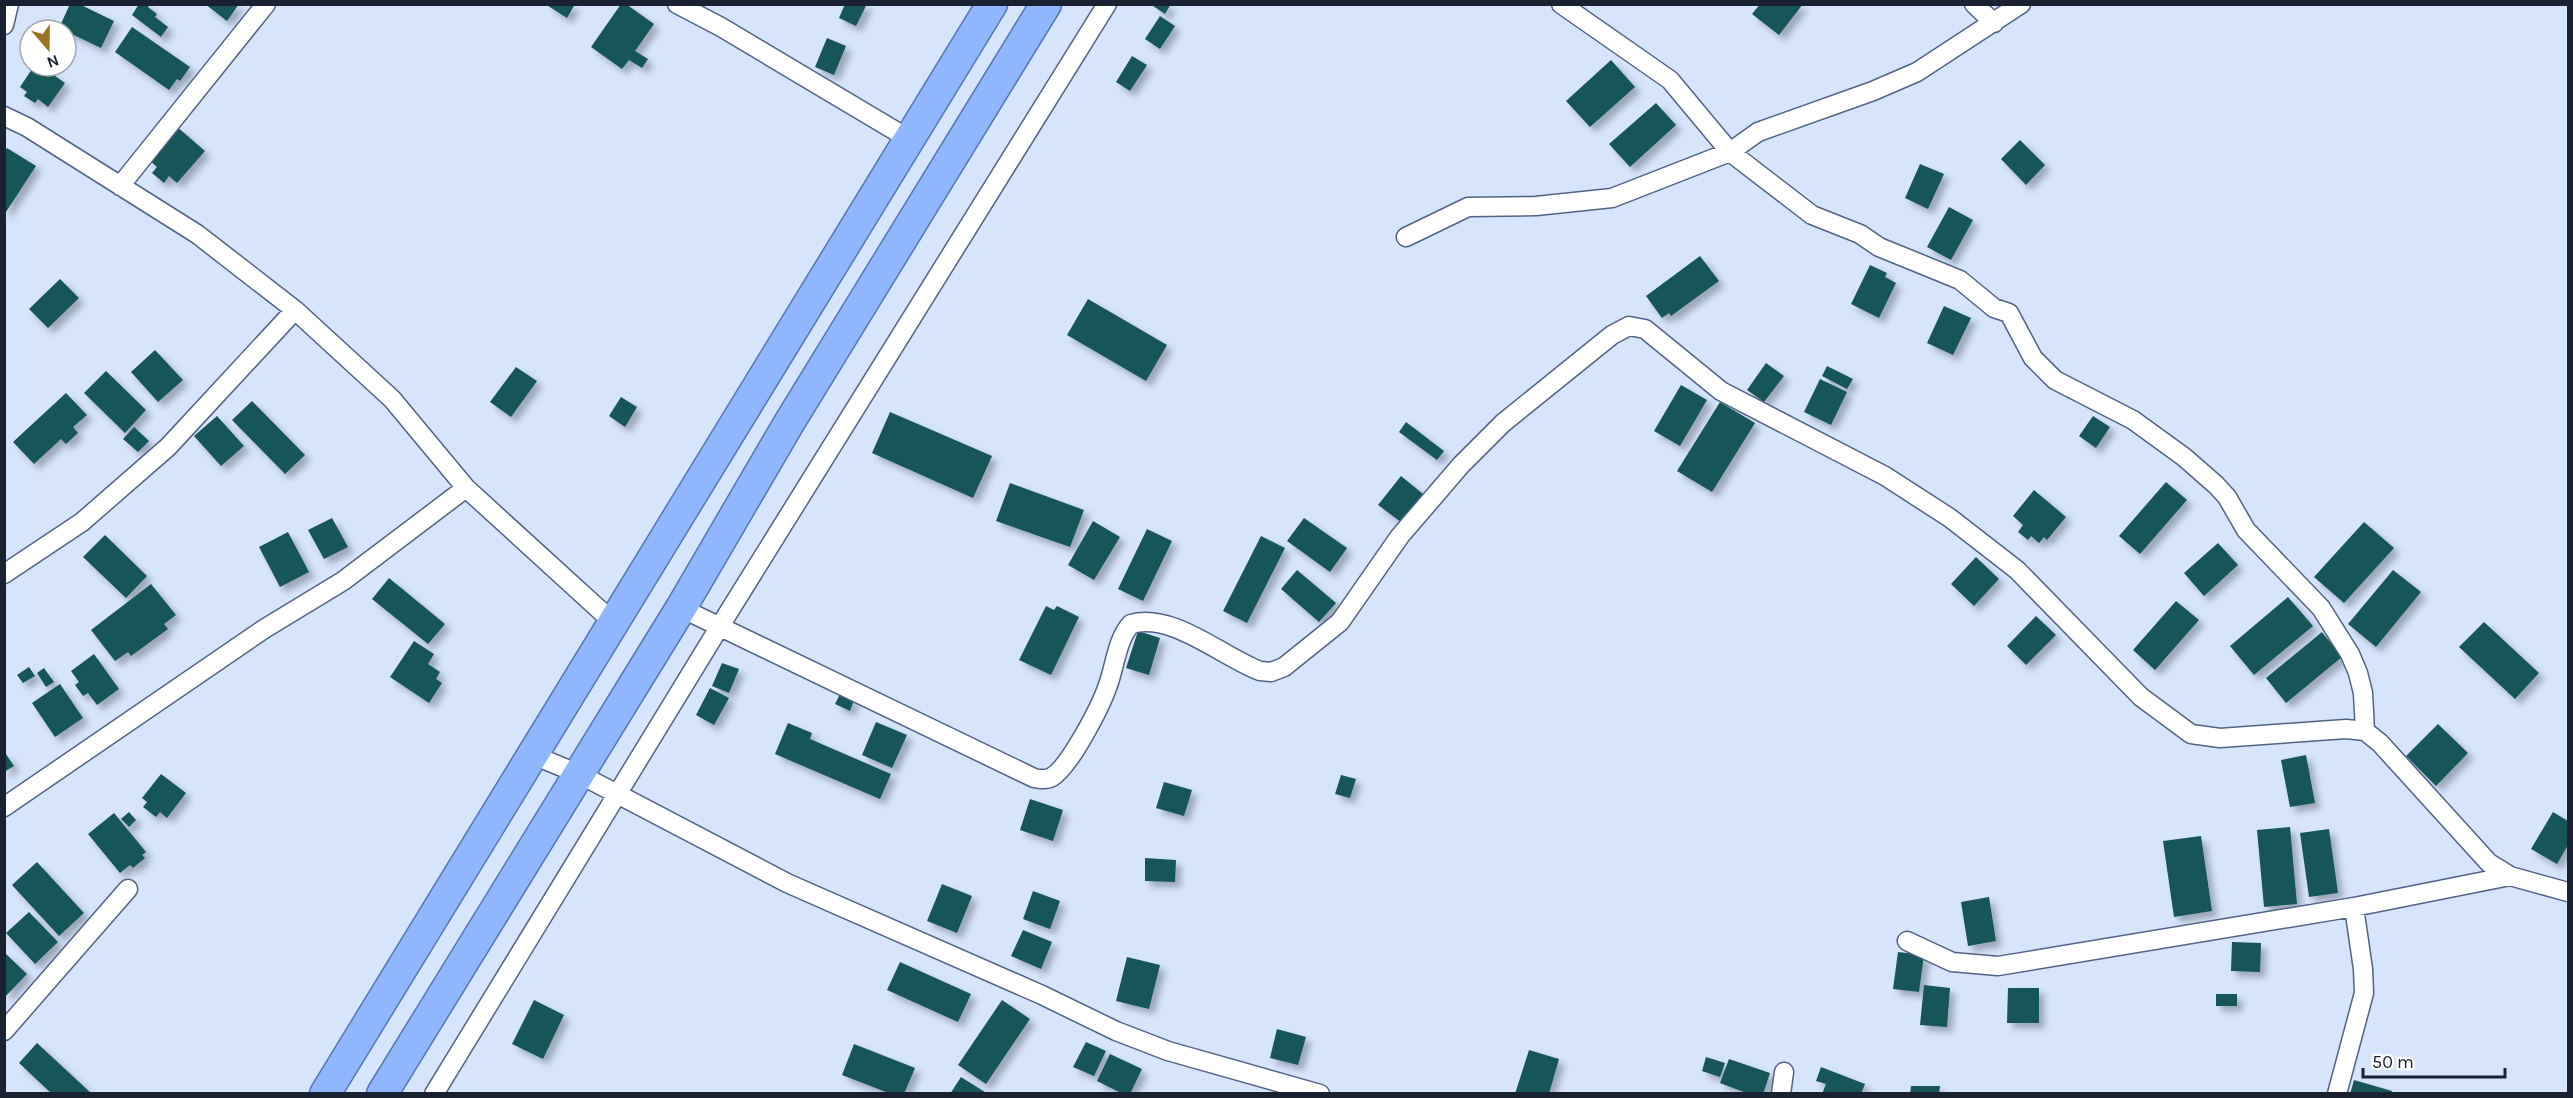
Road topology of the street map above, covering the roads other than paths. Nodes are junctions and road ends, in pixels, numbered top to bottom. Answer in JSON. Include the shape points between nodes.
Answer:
{"nodes":[{"id":1,"x":9,"y":4,"type":"edge"},
{"id":2,"x":266,"y":4,"type":"edge"},
{"id":3,"x":676,"y":4,"type":"edge"},
{"id":4,"x":1046,"y":4,"type":"edge"},
{"id":5,"x":1107,"y":4,"type":"edge"},
{"id":6,"x":1561,"y":4,"type":"edge"},
{"id":7,"x":1974,"y":4,"type":"edge"},
{"id":8,"x":2021,"y":4,"type":"edge"},
{"id":9,"x":985,"y":7,"type":"edge"},
{"id":10,"x":1994,"y":23,"type":"junction"},
{"id":11,"x":4,"y":25,"type":"edge"},
{"id":12,"x":4,"y":116,"type":"edge"},
{"id":13,"x":909,"y":139,"type":"junction"},
{"id":14,"x":1730,"y":152,"type":"junction"},
{"id":15,"x":120,"y":186,"type":"junction"},
{"id":16,"x":1406,"y":237,"type":"dead end"},
{"id":17,"x":295,"y":310,"type":"junction"},
{"id":18,"x":466,"y":488,"type":"junction"},
{"id":19,"x":4,"y":574,"type":"edge"},
{"id":20,"x":681,"y":608,"type":"junction"},
{"id":21,"x":614,"y":623,"type":"junction"},
{"id":22,"x":720,"y":626,"type":"junction"},
{"id":23,"x":2365,"y":731,"type":"junction"},
{"id":24,"x":533,"y":755,"type":"junction"},
{"id":25,"x":579,"y":774,"type":"junction"},
{"id":26,"x":618,"y":796,"type":"junction"},
{"id":27,"x":4,"y":807,"type":"edge"},
{"id":28,"x":2510,"y":876,"type":"junction"},
{"id":29,"x":128,"y":890,"type":"dead end"},
{"id":30,"x":2568,"y":892,"type":"edge"},
{"id":31,"x":2354,"y":908,"type":"junction"},
{"id":32,"x":1907,"y":940,"type":"dead end"},
{"id":33,"x":4,"y":1031,"type":"edge"},
{"id":34,"x":1784,"y":1072,"type":"dead end"},
{"id":35,"x":325,"y":1094,"type":"edge"},
{"id":36,"x":382,"y":1094,"type":"edge"},
{"id":37,"x":434,"y":1094,"type":"edge"},
{"id":38,"x":1320,"y":1094,"type":"edge"},
{"id":39,"x":1781,"y":1094,"type":"edge"},
{"id":40,"x":2337,"y":1094,"type":"edge"}],
"edges":[{"from":1,"to":11,"type":"street"},
{"from":2,"to":15,"type":"street"},
{"from":3,"to":13,"type":"street"},
{"from":4,"to":20,"type":"highway","via":[[795,412]]},
{"from":5,"to":22,"type":"street"},
{"from":6,"to":14,"type":"street","via":[[1670,80]]},
{"from":7,"to":10,"type":"street"},
{"from":8,"to":10,"type":"street"},
{"from":9,"to":13,"type":"highway"},
{"from":10,"to":14,"type":"street","via":[[1917,72],[1873,92],[1758,132]]},
{"from":12,"to":15,"type":"street"},
{"from":13,"to":21,"type":"highway"},
{"from":14,"to":16,"type":"street","via":[[1612,198],[1536,206],[1468,207]]},
{"from":14,"to":23,"type":"street","via":[[1812,214],[1959,280],[1994,308],[2009,314],[2033,358],[2055,380],[2133,420],[2216,485],[2246,530],[2321,608],[2338,634],[2358,673]]},
{"from":15,"to":17,"type":"street","via":[[197,234]]},
{"from":17,"to":18,"type":"street","via":[[392,399]]},
{"from":17,"to":19,"type":"street","via":[[168,447],[82,522]]},
{"from":18,"to":21,"type":"street"},
{"from":18,"to":27,"type":"street","via":[[343,581],[254,636]]},
{"from":20,"to":22,"type":"street"},
{"from":20,"to":25,"type":"highway"},
{"from":21,"to":24,"type":"highway"},
{"from":22,"to":23,"type":"street","via":[[1034,778],[1053,777],[1075,751],[1108,687],[1123,637],[1131,624],[1151,620],[1171,626],[1260,671],[1284,667],[1340,622],[1400,536],[1503,423],[1612,335],[1629,326],[1645,329],[1721,392],[1885,476],[1950,518],[2018,570],[2141,696],[2191,734],[2220,738]]},
{"from":22,"to":26,"type":"street"},
{"from":23,"to":28,"type":"street","via":[[2489,863]]},
{"from":24,"to":25,"type":"street"},
{"from":24,"to":35,"type":"highway"},
{"from":25,"to":26,"type":"street"},
{"from":25,"to":36,"type":"highway"},
{"from":26,"to":37,"type":"street"},
{"from":26,"to":38,"type":"street","via":[[787,883],[1116,1031],[1168,1052]]},
{"from":28,"to":30,"type":"street"},
{"from":28,"to":31,"type":"street"},
{"from":29,"to":33,"type":"street"},
{"from":31,"to":32,"type":"street","via":[[1998,966],[1952,962]]},
{"from":31,"to":40,"type":"street","via":[[2364,993]]},
{"from":34,"to":39,"type":"street"}]}
